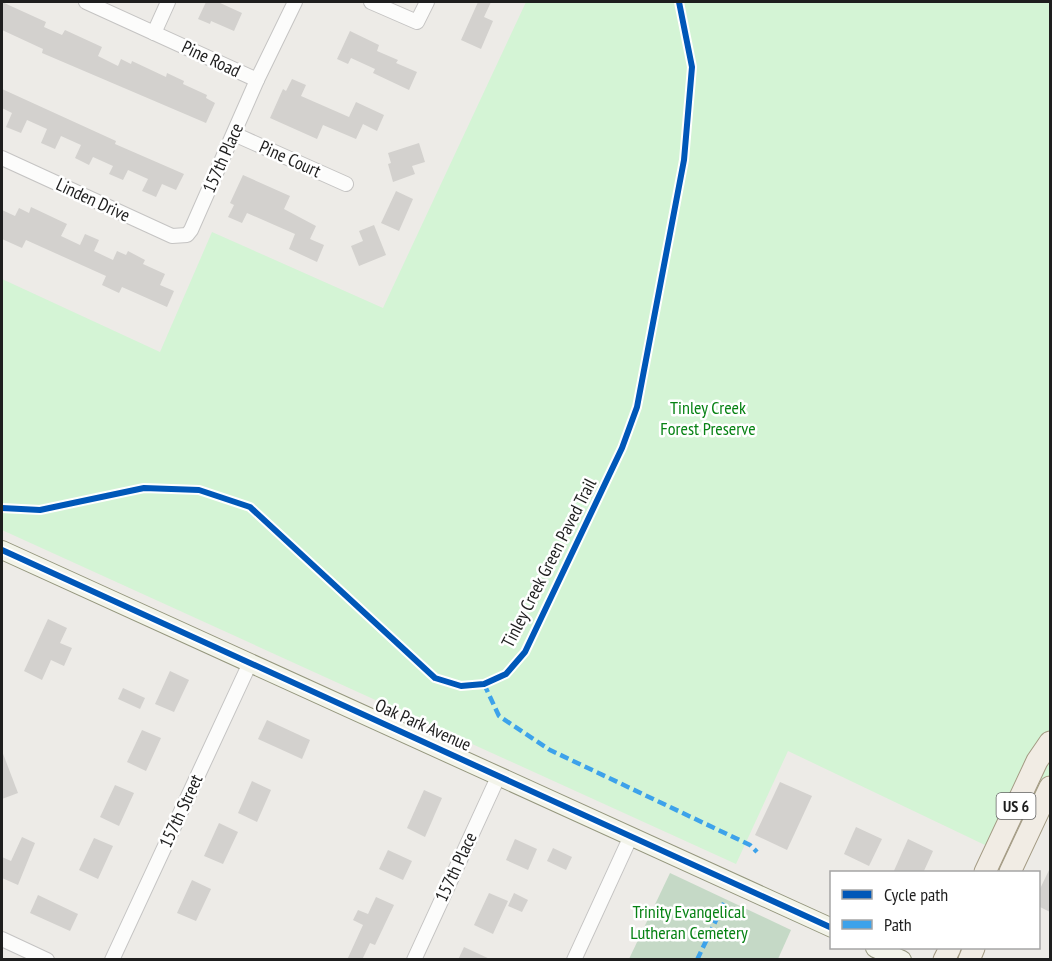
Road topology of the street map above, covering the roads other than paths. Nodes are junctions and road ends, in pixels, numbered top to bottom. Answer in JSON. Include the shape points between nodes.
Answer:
{"nodes":[{"id":1,"x":86,"y":2,"type":"edge"},
{"id":2,"x":168,"y":2,"type":"edge"},
{"id":3,"x":295,"y":2,"type":"edge"},
{"id":4,"x":371,"y":2,"type":"edge"},
{"id":5,"x":427,"y":2,"type":"edge"},
{"id":6,"x":154,"y":33,"type":"junction"},
{"id":7,"x":258,"y":81,"type":"junction"},
{"id":8,"x":234,"y":134,"type":"junction"},
{"id":9,"x":2,"y":158,"type":"edge"},
{"id":10,"x":346,"y":184,"type":"dead end"},
{"id":11,"x":187,"y":235,"type":"joint"},
{"id":12,"x":2,"y":550,"type":"edge"},
{"id":13,"x":250,"y":663,"type":"junction"},
{"id":14,"x":1050,"y":742,"type":"edge"},
{"id":15,"x":499,"y":775,"type":"junction"},
{"id":16,"x":1050,"y":787,"type":"edge"},
{"id":17,"x":631,"y":836,"type":"junction"},
{"id":18,"x":986,"y":871,"type":"edge"},
{"id":19,"x":1011,"y":871,"type":"edge"},
{"id":20,"x":830,"y":928,"type":"edge"},
{"id":21,"x":2,"y":939,"type":"edge"},
{"id":22,"x":877,"y":949,"type":"edge"},
{"id":23,"x":47,"y":960,"type":"edge"},
{"id":24,"x":112,"y":960,"type":"edge"},
{"id":25,"x":414,"y":960,"type":"edge"},
{"id":26,"x":574,"y":960,"type":"edge"},
{"id":27,"x":902,"y":960,"type":"edge"}],
"edges":[{"from":1,"to":6,"type":"street","name":"Pine Road"},
{"from":2,"to":6,"type":"street"},
{"from":3,"to":7,"type":"street","name":"Pine Road"},
{"from":4,"to":5,"type":"street","via":[[417,22]]},
{"from":6,"to":7,"type":"street","name":"Pine Road"},
{"from":7,"to":8,"type":"street","name":"157th Place"},
{"from":8,"to":10,"type":"street","name":"Pine Court"},
{"from":8,"to":11,"type":"street","name":"157th Place"},
{"from":9,"to":11,"type":"street","name":"Linden Drive","via":[[172,236]]},
{"from":12,"to":13,"type":"street","name":"Oak Park Avenue"},
{"from":13,"to":15,"type":"street","name":"Oak Park Avenue"},
{"from":13,"to":24,"type":"street","name":"157th Street"},
{"from":14,"to":18,"type":"main road","number":"US 6","via":[[1037,761]]},
{"from":15,"to":17,"type":"street","name":"Oak Park Avenue"},
{"from":15,"to":25,"type":"street","name":"157th Place"},
{"from":16,"to":19,"type":"main road","number":"US 6"},
{"from":17,"to":20,"type":"street","name":"Oak Park Avenue"},
{"from":17,"to":26,"type":"street"},
{"from":21,"to":23,"type":"street"},
{"from":22,"to":27,"type":"street"}]}
